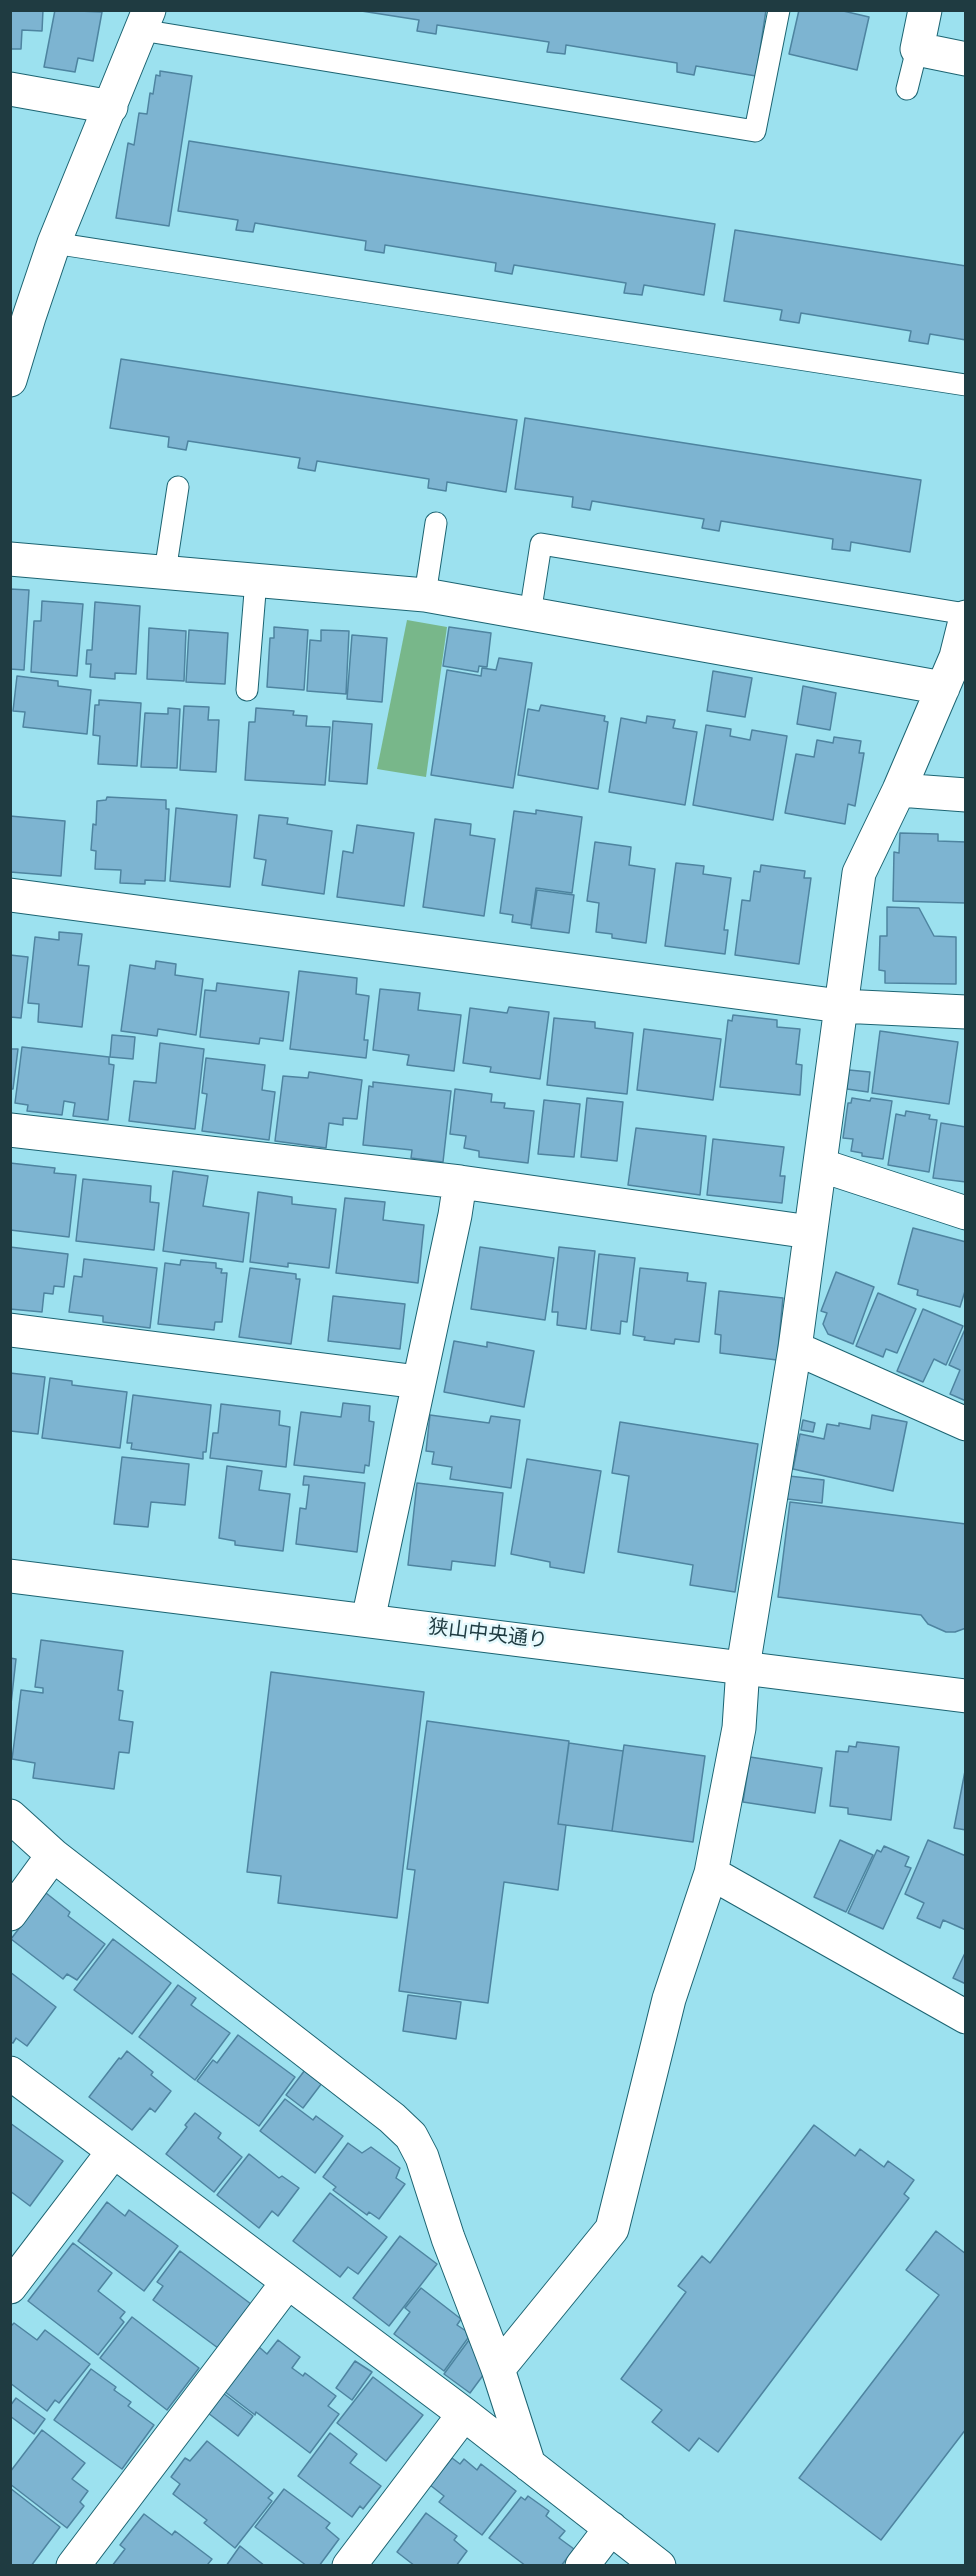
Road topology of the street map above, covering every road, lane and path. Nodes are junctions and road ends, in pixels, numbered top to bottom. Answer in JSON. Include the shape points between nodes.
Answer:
{"nodes":[{"id":1,"x":779,"y":10,"type":"edge"},
{"id":2,"x":925,"y":10,"type":"edge"},
{"id":3,"x":145,"y":20,"type":"edge"},
{"id":4,"x":917,"y":49,"type":"junction"},
{"id":5,"x":966,"y":59,"type":"edge"},
{"id":6,"x":10,"y":89,"type":"edge"},
{"id":7,"x":907,"y":89,"type":"dead end"},
{"id":8,"x":111,"y":107,"type":"junction"},
{"id":9,"x":54,"y":243,"type":"junction"},
{"id":10,"x":10,"y":380,"type":"edge"},
{"id":11,"x":966,"y":386,"type":"edge"},
{"id":12,"x":178,"y":487,"type":"dead end"},
{"id":13,"x":436,"y":523,"type":"dead end"},
{"id":14,"x":10,"y":559,"type":"edge"},
{"id":15,"x":165,"y":572,"type":"junction"},
{"id":16,"x":256,"y":580,"type":"junction"},
{"id":17,"x":425,"y":595,"type":"junction"},
{"id":18,"x":531,"y":614,"type":"junction"},
{"id":19,"x":966,"y":615,"type":"edge"},
{"id":20,"x":943,"y":688,"type":"junction"},
{"id":21,"x":247,"y":690,"type":"dead end"},
{"id":22,"x":899,"y":790,"type":"junction"},
{"id":23,"x":966,"y":795,"type":"edge"},
{"id":24,"x":10,"y":895,"type":"edge"},
{"id":25,"x":840,"y":1006,"type":"junction"},
{"id":26,"x":966,"y":1012,"type":"edge"},
{"id":27,"x":10,"y":1130,"type":"edge"},
{"id":28,"x":820,"y":1165,"type":"junction"},
{"id":29,"x":460,"y":1182,"type":"junction"},
{"id":30,"x":966,"y":1213,"type":"edge"},
{"id":31,"x":810,"y":1232,"type":"junction"},
{"id":32,"x":10,"y":1330,"type":"edge"},
{"id":33,"x":795,"y":1348,"type":"junction"},
{"id":34,"x":418,"y":1382,"type":"junction"},
{"id":35,"x":966,"y":1424,"type":"edge"},
{"id":36,"x":10,"y":1576,"type":"edge"},
{"id":37,"x":368,"y":1620,"type":"junction"},
{"id":38,"x":743,"y":1667,"type":"junction"},
{"id":39,"x":966,"y":1696,"type":"edge"},
{"id":40,"x":10,"y":1816,"type":"edge"},
{"id":41,"x":53,"y":1855,"type":"junction"},
{"id":42,"x":711,"y":1873,"type":"junction"},
{"id":43,"x":10,"y":1914,"type":"edge"},
{"id":44,"x":966,"y":2017,"type":"edge"},
{"id":45,"x":10,"y":2073,"type":"edge"},
{"id":46,"x":113,"y":2152,"type":"junction"},
{"id":47,"x":287,"y":2283,"type":"junction"},
{"id":48,"x":10,"y":2286,"type":"edge"},
{"id":49,"x":498,"y":2368,"type":"junction"},
{"id":50,"x":464,"y":2414,"type":"junction"},
{"id":51,"x":529,"y":2465,"type":"junction"},
{"id":52,"x":610,"y":2528,"type":"junction"},
{"id":53,"x":73,"y":2565,"type":"edge"},
{"id":54,"x":349,"y":2565,"type":"edge"},
{"id":55,"x":582,"y":2565,"type":"edge"},
{"id":56,"x":659,"y":2565,"type":"edge"}],
"edges":[{"from":1,"to":3,"type":"lane","via":[[754,131]]},
{"from":2,"to":4,"type":"street"},
{"from":3,"to":8,"type":"street"},
{"from":4,"to":5,"type":"street"},
{"from":4,"to":7,"type":"lane"},
{"from":6,"to":8,"type":"street"},
{"from":8,"to":9,"type":"street"},
{"from":9,"to":10,"type":"street"},
{"from":9,"to":11,"type":"lane"},
{"from":12,"to":15,"type":"lane"},
{"from":13,"to":17,"type":"lane"},
{"from":14,"to":15,"type":"street"},
{"from":15,"to":16,"type":"street"},
{"from":16,"to":17,"type":"street"},
{"from":16,"to":21,"type":"lane"},
{"from":17,"to":18,"type":"street"},
{"from":18,"to":19,"type":"lane","via":[[541,544]]},
{"from":18,"to":20,"type":"street"},
{"from":19,"to":20,"type":"street","via":[[956,657]]},
{"from":20,"to":22,"type":"street"},
{"from":22,"to":23,"type":"street"},
{"from":22,"to":25,"type":"street","via":[[859,873]]},
{"from":24,"to":25,"type":"street"},
{"from":25,"to":26,"type":"street"},
{"from":25,"to":28,"type":"street"},
{"from":27,"to":29,"type":"street"},
{"from":28,"to":30,"type":"street"},
{"from":28,"to":31,"type":"street"},
{"from":29,"to":31,"type":"street"},
{"from":29,"to":34,"type":"street"},
{"from":31,"to":33,"type":"street"},
{"from":32,"to":34,"type":"street"},
{"from":33,"to":35,"type":"street"},
{"from":33,"to":38,"type":"street"},
{"from":34,"to":37,"type":"street"},
{"from":36,"to":37,"type":"street","name":"狭山中央通り"},
{"from":37,"to":38,"type":"street","name":"狭山中央通り"},
{"from":38,"to":39,"type":"street","name":"狭山中央通り"},
{"from":38,"to":42,"type":"street","via":[[739,1728]]},
{"from":40,"to":41,"type":"street"},
{"from":41,"to":43,"type":"street"},
{"from":41,"to":49,"type":"street","via":[[411,2136]]},
{"from":42,"to":44,"type":"street"},
{"from":42,"to":49,"type":"street","via":[[669,1999],[612,2229]]},
{"from":45,"to":46,"type":"street"},
{"from":46,"to":47,"type":"street"},
{"from":46,"to":48,"type":"street"},
{"from":47,"to":50,"type":"street"},
{"from":47,"to":53,"type":"street"},
{"from":49,"to":51,"type":"street"},
{"from":50,"to":51,"type":"street"},
{"from":50,"to":54,"type":"street"},
{"from":51,"to":52,"type":"street"},
{"from":52,"to":55,"type":"street"},
{"from":52,"to":56,"type":"street"}]}
